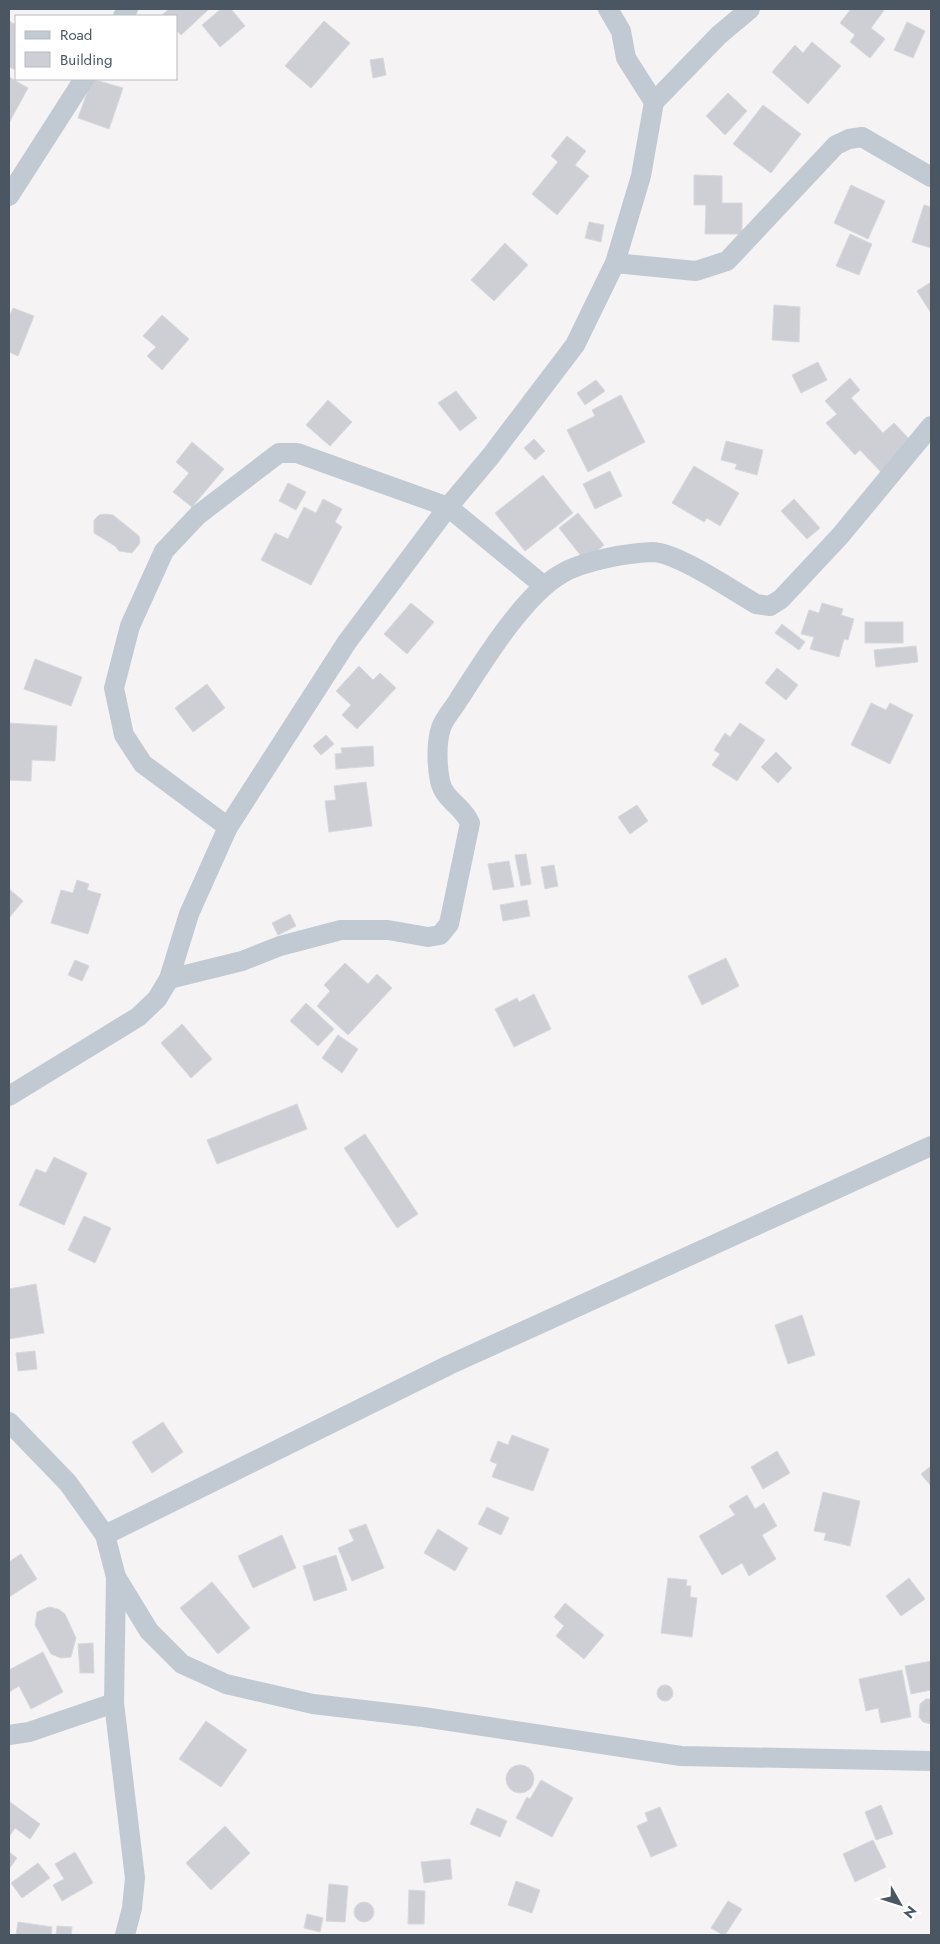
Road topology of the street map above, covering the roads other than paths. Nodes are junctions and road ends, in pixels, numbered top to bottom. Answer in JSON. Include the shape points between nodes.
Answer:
{"nodes":[{"id":1,"x":608,"y":9,"type":"edge"},
{"id":2,"x":750,"y":9,"type":"edge"},
{"id":3,"x":83,"y":80,"type":"edge"},
{"id":4,"x":654,"y":102,"type":"junction"},
{"id":5,"x":931,"y":177,"type":"edge"},
{"id":6,"x":9,"y":196,"type":"edge"},
{"id":7,"x":615,"y":263,"type":"junction"},
{"id":8,"x":931,"y":426,"type":"edge"},
{"id":9,"x":448,"y":506,"type":"junction"},
{"id":10,"x":544,"y":586,"type":"junction"},
{"id":11,"x":228,"y":827,"type":"junction"},
{"id":12,"x":169,"y":979,"type":"junction"},
{"id":13,"x":9,"y":1096,"type":"edge"},
{"id":14,"x":931,"y":1146,"type":"edge"},
{"id":15,"x":9,"y":1422,"type":"edge"},
{"id":16,"x":105,"y":1535,"type":"junction"},
{"id":17,"x":116,"y":1577,"type":"junction"},
{"id":18,"x":114,"y":1703,"type":"junction"},
{"id":19,"x":9,"y":1735,"type":"edge"},
{"id":20,"x":931,"y":1761,"type":"edge"},
{"id":21,"x":125,"y":1935,"type":"edge"}],
"edges":[{"from":1,"to":4,"type":"street","via":[[620,31],[626,58]]},
{"from":2,"to":4,"type":"street","via":[[719,35]]},
{"from":3,"to":6,"type":"street"},
{"from":4,"to":7,"type":"street","via":[[641,176]]},
{"from":5,"to":7,"type":"street","via":[[862,137],[849,139],[836,145],[726,261],[696,271]]},
{"from":7,"to":9,"type":"street","via":[[575,345],[490,457]]},
{"from":8,"to":10,"type":"street","via":[[840,536],[781,599],[770,606],[756,604],[673,557],[654,552],[611,557],[562,573]]},
{"from":9,"to":10,"type":"street"},
{"from":9,"to":11,"type":"street","via":[[347,642]]},
{"from":9,"to":11,"type":"street","via":[[297,453],[279,453],[198,515],[164,551],[130,626],[114,688],[124,735],[144,764]]},
{"from":10,"to":12,"type":"street","via":[[491,649],[441,728],[438,752],[440,782],[449,800],[466,814],[470,823],[449,924],[440,935],[428,937],[388,930],[341,930],[280,946],[242,961]]},
{"from":11,"to":12,"type":"street","via":[[189,914]]},
{"from":12,"to":13,"type":"street","via":[[157,998],[138,1017]]},
{"from":14,"to":16,"type":"street","via":[[449,1365]]},
{"from":15,"to":16,"type":"street","via":[[68,1483]]},
{"from":16,"to":17,"type":"street"},
{"from":17,"to":18,"type":"street"},
{"from":17,"to":20,"type":"street","via":[[149,1631],[182,1664],[236,1686],[313,1704],[423,1717],[681,1756]]},
{"from":18,"to":19,"type":"street","via":[[29,1732]]},
{"from":18,"to":21,"type":"street","via":[[135,1878]]}]}
